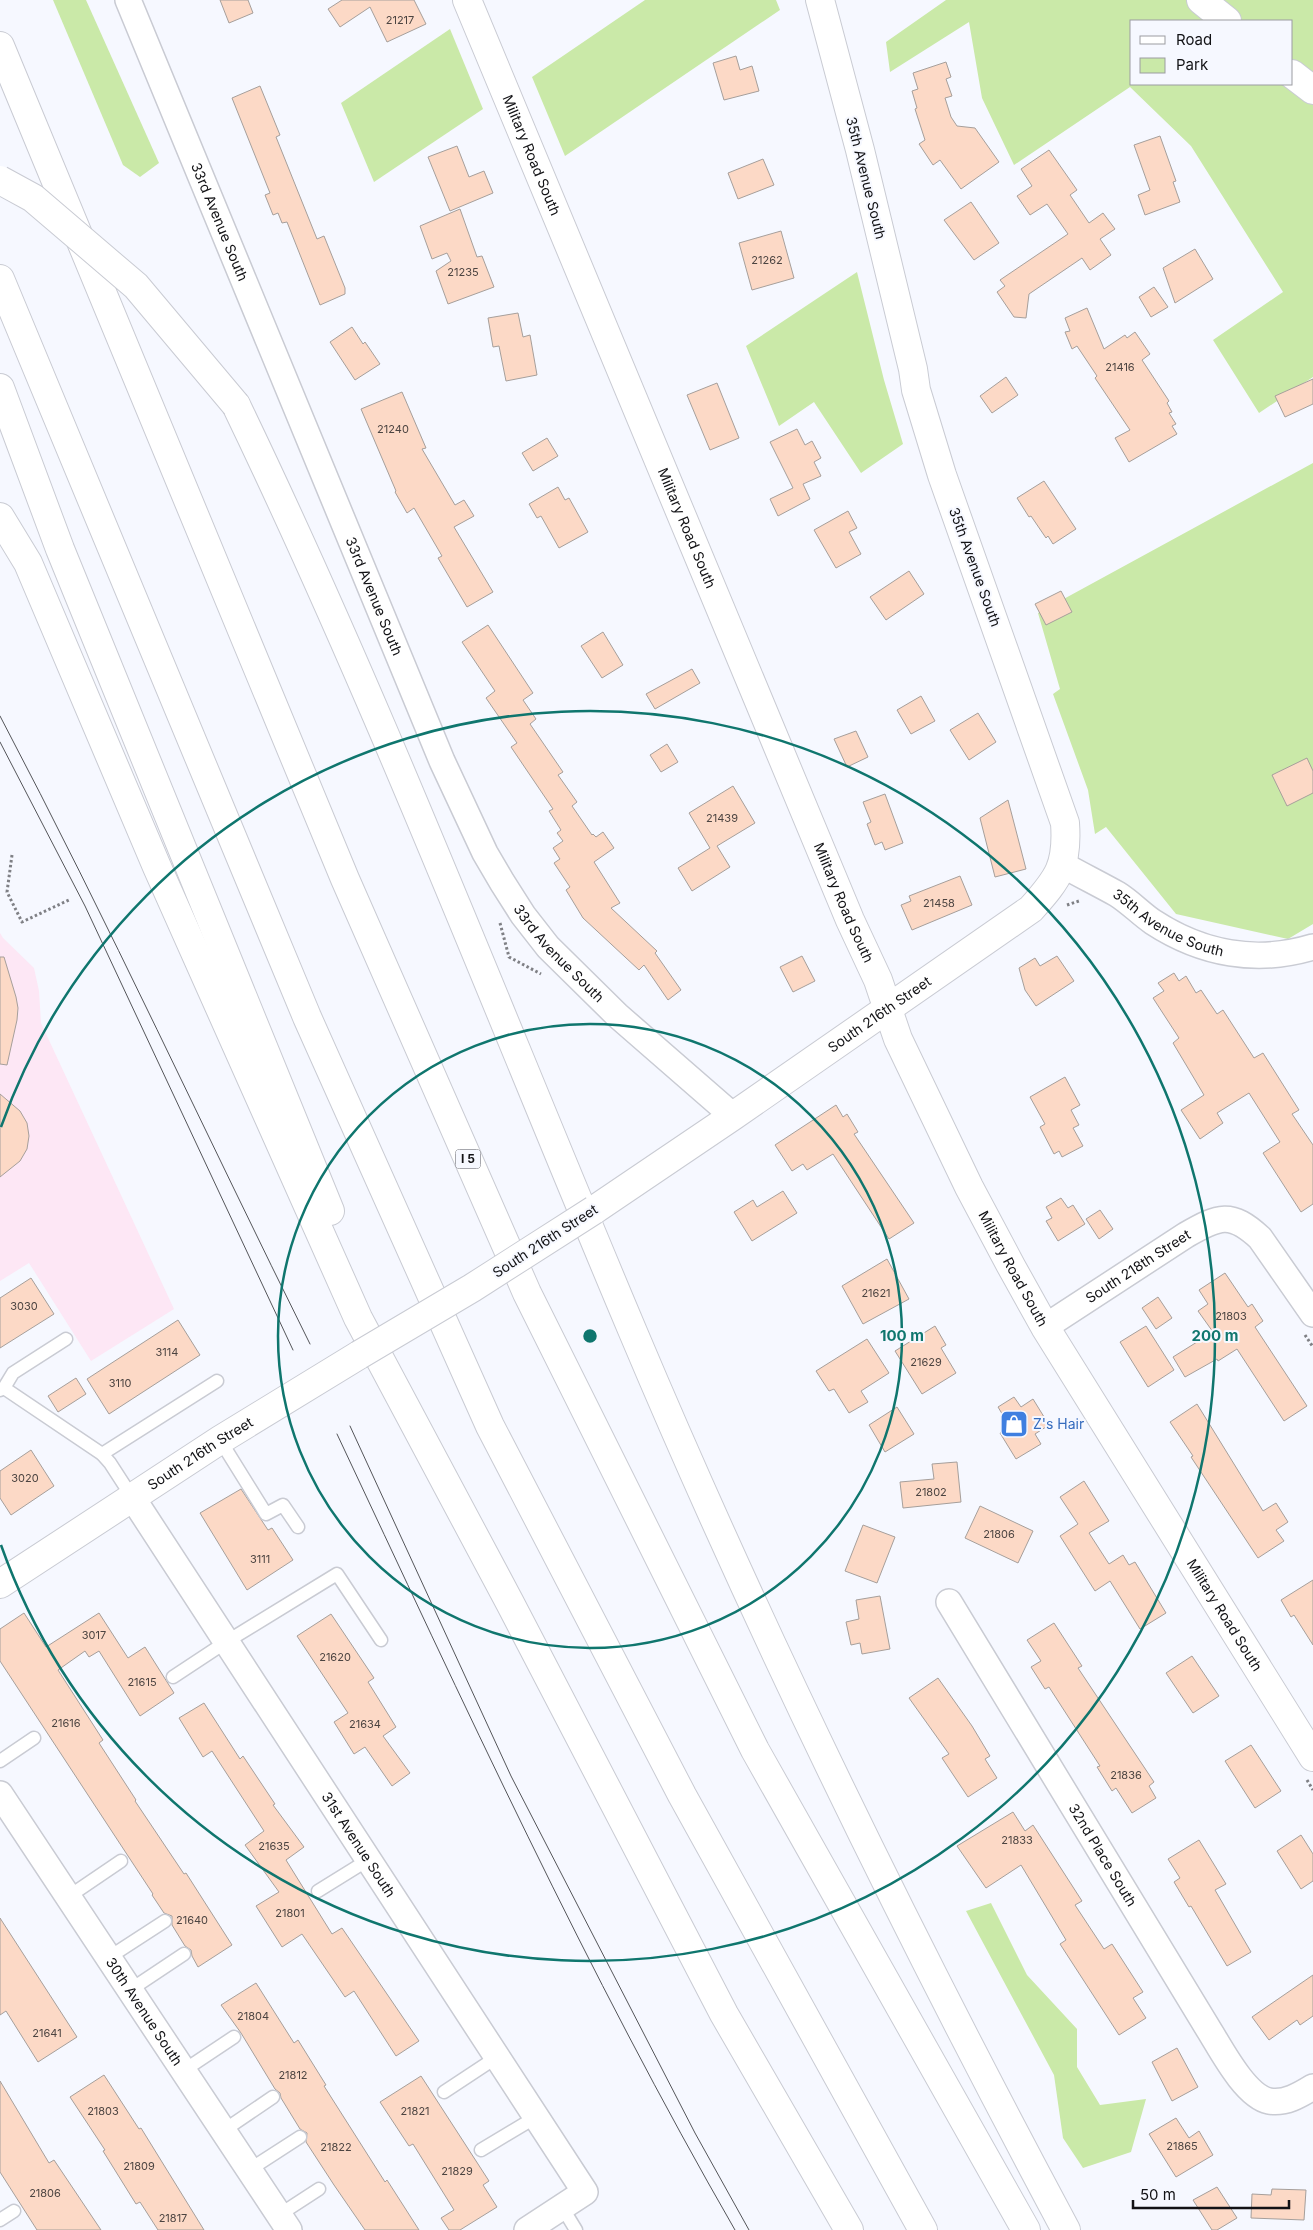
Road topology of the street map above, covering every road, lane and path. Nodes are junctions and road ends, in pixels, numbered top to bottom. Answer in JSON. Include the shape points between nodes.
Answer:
{"nodes":[{"id":1,"x":128,"y":0,"type":"edge"},
{"id":2,"x":467,"y":0,"type":"edge"},
{"id":3,"x":820,"y":0,"type":"edge"},
{"id":4,"x":1201,"y":0,"type":"edge"},
{"id":5,"x":1226,"y":20,"type":"edge"},
{"id":6,"x":0,"y":46,"type":"edge"},
{"id":7,"x":1293,"y":75,"type":"edge"},
{"id":8,"x":1313,"y":90,"type":"edge"},
{"id":9,"x":0,"y":180,"type":"edge"},
{"id":10,"x":0,"y":279,"type":"edge"},
{"id":11,"x":0,"y":388,"type":"edge"},
{"id":12,"x":0,"y":517,"type":"edge"},
{"id":13,"x":12,"y":855,"type":"dead end"},
{"id":14,"x":1063,"y":865,"type":"junction"},
{"id":15,"x":71,"y":899,"type":"dead end"},
{"id":16,"x":1313,"y":947,"type":"edge"},
{"id":17,"x":888,"y":1008,"type":"junction"},
{"id":18,"x":733,"y":1116,"type":"junction"},
{"id":19,"x":1308,"y":1323,"type":"edge"},
{"id":20,"x":1045,"y":1327,"type":"junction"},
{"id":21,"x":66,"y":1339,"type":"dead end"},
{"id":22,"x":1313,"y":1347,"type":"edge"},
{"id":23,"x":217,"y":1381,"type":"dead end"},
{"id":24,"x":2,"y":1389,"type":"edge"},
{"id":25,"x":220,"y":1440,"type":"junction"},
{"id":26,"x":102,"y":1454,"type":"junction"},
{"id":27,"x":132,"y":1497,"type":"junction"},
{"id":28,"x":298,"y":1527,"type":"dead end"},
{"id":29,"x":0,"y":1584,"type":"edge"},
{"id":30,"x":949,"y":1602,"type":"dead end"},
{"id":31,"x":510,"y":1603,"type":"junction"},
{"id":32,"x":381,"y":1640,"type":"dead end"},
{"id":33,"x":226,"y":1642,"type":"junction"},
{"id":34,"x":173,"y":1677,"type":"dead end"},
{"id":35,"x":34,"y":1738,"type":"dead end"},
{"id":36,"x":1313,"y":1757,"type":"edge"},
{"id":37,"x":0,"y":1761,"type":"edge"},
{"id":38,"x":0,"y":1794,"type":"edge"},
{"id":39,"x":368,"y":1860,"type":"junction"},
{"id":40,"x":122,"y":1861,"type":"dead end"},
{"id":41,"x":318,"y":1891,"type":"dead end"},
{"id":42,"x":68,"y":1897,"type":"junction"},
{"id":43,"x":164,"y":1922,"type":"dead end"},
{"id":44,"x":184,"y":1954,"type":"dead end"},
{"id":45,"x":108,"y":1958,"type":"junction"},
{"id":46,"x":130,"y":1990,"type":"junction"},
{"id":47,"x":234,"y":2037,"type":"dead end"},
{"id":48,"x":497,"y":2057,"type":"junction"},
{"id":49,"x":183,"y":2071,"type":"junction"},
{"id":50,"x":1313,"y":2087,"type":"edge"},
{"id":51,"x":444,"y":2092,"type":"dead end"},
{"id":52,"x":273,"y":2097,"type":"dead end"},
{"id":53,"x":536,"y":2117,"type":"junction"},
{"id":54,"x":223,"y":2131,"type":"junction"},
{"id":55,"x":300,"y":2137,"type":"dead end"},
{"id":56,"x":480,"y":2150,"type":"dead end"},
{"id":57,"x":249,"y":2170,"type":"junction"},
{"id":58,"x":319,"y":2189,"type":"dead end"},
{"id":59,"x":562,"y":2207,"type":"junction"},
{"id":60,"x":14,"y":2211,"type":"dead end"},
{"id":61,"x":0,"y":2220,"type":"edge"},
{"id":62,"x":284,"y":2223,"type":"edge"},
{"id":63,"x":527,"y":2230,"type":"edge"},
{"id":64,"x":576,"y":2230,"type":"edge"},
{"id":65,"x":849,"y":2230,"type":"edge"},
{"id":66,"x":923,"y":2230,"type":"edge"},
{"id":67,"x":1026,"y":2230,"type":"edge"},
{"id":68,"x":1066,"y":2230,"type":"edge"}],
"edges":[{"from":1,"to":18,"type":"street","name":"33rd Avenue South","via":[[442,761],[485,853],[523,916],[548,947],[617,1015]]},
{"from":2,"to":17,"type":"main road","name":"Military Road South"},
{"from":3,"to":14,"type":"main road","name":"35th Avenue South","via":[[860,150],[916,390],[942,475],[1066,822],[1067,845]]},
{"from":4,"to":5,"type":"main road"},
{"from":6,"to":67,"type":"main road","number":"I 5","via":[[341,870],[527,1293],[755,1750]]},
{"from":7,"to":8,"type":"main road"},
{"from":9,"to":68,"type":"main road","bridge":true,"via":[[33,198],[136,286],[236,405],[351,654],[634,1335],[734,1563],[907,1926]]},
{"from":10,"to":66,"type":"main road","via":[[307,1017],[490,1426],[682,1795]]},
{"from":11,"to":31,"type":"main road","via":[[60,549],[367,1301]]},
{"from":12,"to":31,"type":"main road","via":[[28,563],[157,867],[358,1318]]},
{"from":13,"to":15,"type":"path","via":[[7,892],[22,922]]},
{"from":14,"to":16,"type":"street","name":"35th Avenue South","via":[[1118,895],[1153,922],[1204,947],[1234,955],[1260,956],[1282,955]]},
{"from":14,"to":17,"type":"main road","name":"South 216th Street","via":[[1031,909]]},
{"from":17,"to":18,"type":"main road","name":"South 216th Street"},
{"from":17,"to":20,"type":"main road","name":"Military Road South","via":[[898,1039],[970,1187]]},
{"from":18,"to":25,"type":"main road","name":"South 216th Street","bridge":true,"via":[[472,1288]]},
{"from":19,"to":20,"type":"street","name":"South 218th Street","via":[[1260,1238],[1235,1219],[1221,1219],[1203,1226]]},
{"from":19,"to":22,"type":"path"},
{"from":20,"to":36,"type":"main road","name":"Military Road South"},
{"from":21,"to":24,"type":"lane","via":[[13,1372]]},
{"from":23,"to":26,"type":"lane"},
{"from":24,"to":26,"type":"lane"},
{"from":25,"to":27,"type":"main road","name":"South 216th Street"},
{"from":25,"to":28,"type":"lane","via":[[266,1514],[283,1504]]},
{"from":26,"to":27,"type":"lane"},
{"from":27,"to":29,"type":"main road","name":"South 216th Street"},
{"from":27,"to":33,"type":"street","name":"31st Avenue South"},
{"from":30,"to":50,"type":"street","name":"32nd Place South","via":[[1208,2030],[1242,2080],[1267,2100],[1282,2101]]},
{"from":31,"to":65,"type":"main road","via":[[724,2014]]},
{"from":32,"to":33,"type":"lane","via":[[337,1574]]},
{"from":33,"to":34,"type":"lane"},
{"from":33,"to":39,"type":"street","name":"31st Avenue South"},
{"from":35,"to":37,"type":"lane"},
{"from":38,"to":42,"type":"street","name":"30th Avenue South"},
{"from":39,"to":41,"type":"lane"},
{"from":39,"to":48,"type":"street","name":"31st Avenue South"},
{"from":40,"to":42,"type":"lane"},
{"from":42,"to":45,"type":"street","name":"30th Avenue South"},
{"from":43,"to":45,"type":"lane"},
{"from":44,"to":46,"type":"lane"},
{"from":45,"to":46,"type":"street","name":"30th Avenue South"},
{"from":46,"to":49,"type":"street","name":"30th Avenue South"},
{"from":47,"to":49,"type":"lane"},
{"from":48,"to":51,"type":"lane"},
{"from":48,"to":53,"type":"street","name":"31st Avenue South"},
{"from":49,"to":54,"type":"street","name":"30th Avenue South"},
{"from":52,"to":54,"type":"lane"},
{"from":53,"to":56,"type":"lane"},
{"from":53,"to":59,"type":"street","name":"31st Avenue South","via":[[585,2192]]},
{"from":54,"to":57,"type":"street","name":"30th Avenue South"},
{"from":55,"to":57,"type":"lane"},
{"from":57,"to":62,"type":"street","name":"30th Avenue South"},
{"from":58,"to":62,"type":"lane"},
{"from":59,"to":63,"type":"street"},
{"from":59,"to":64,"type":"lane"},
{"from":60,"to":61,"type":"lane"}]}
